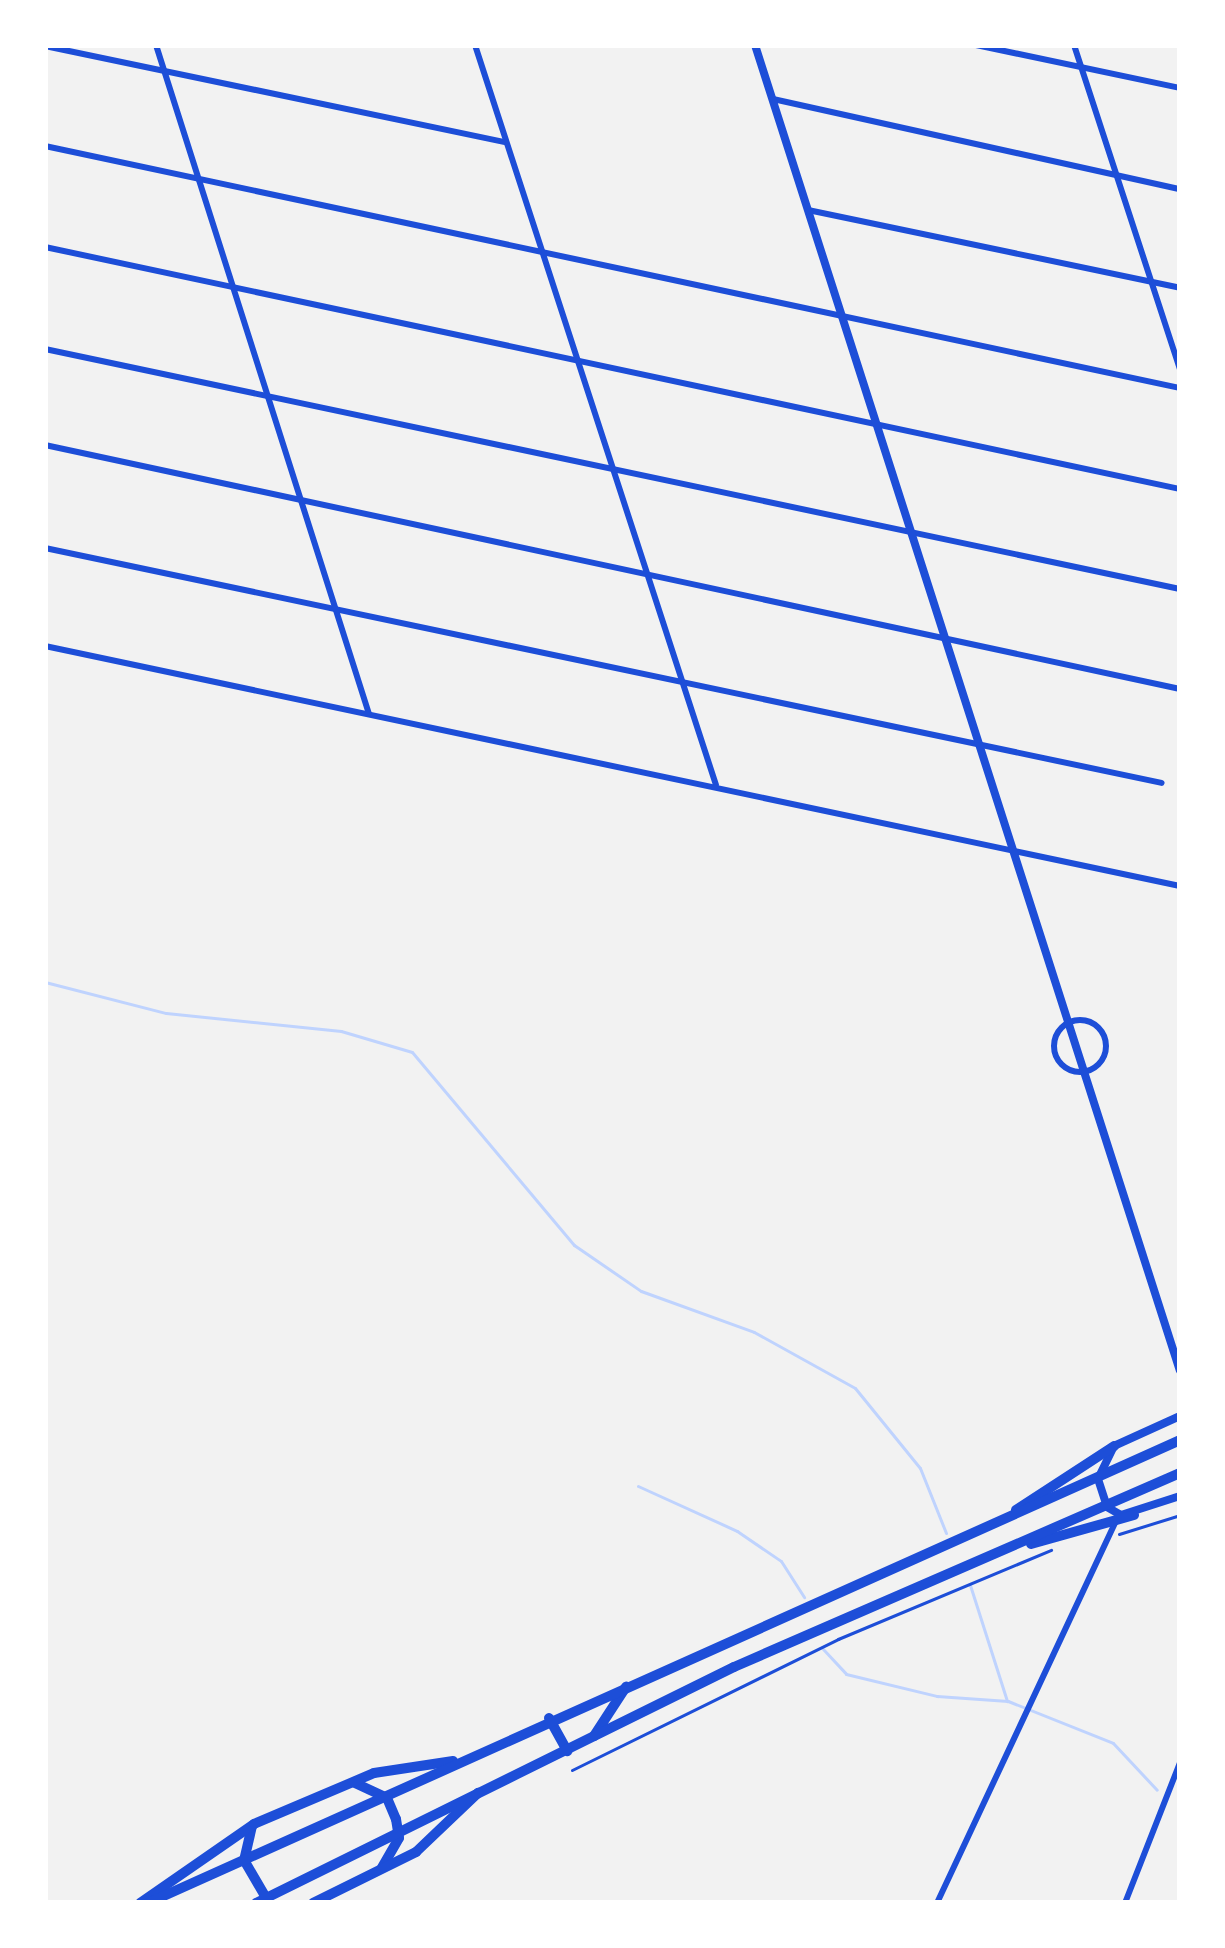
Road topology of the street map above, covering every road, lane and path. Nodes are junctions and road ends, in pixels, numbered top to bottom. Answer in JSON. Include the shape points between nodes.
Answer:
{"nodes":[{"id":1,"x":156,"y":45,"type":"edge"},
{"id":2,"x":476,"y":45,"type":"edge"},
{"id":3,"x":755,"y":45,"type":"edge"},
{"id":4,"x":976,"y":45,"type":"edge"},
{"id":5,"x":1074,"y":45,"type":"edge"},
{"id":6,"x":45,"y":46,"type":"edge"},
{"id":7,"x":1080,"y":67,"type":"junction"},
{"id":8,"x":164,"y":70,"type":"junction"},
{"id":9,"x":1180,"y":88,"type":"edge"},
{"id":10,"x":772,"y":99,"type":"junction"},
{"id":11,"x":506,"y":142,"type":"junction"},
{"id":12,"x":45,"y":146,"type":"edge"},
{"id":13,"x":1116,"y":175,"type":"junction"},
{"id":14,"x":197,"y":177,"type":"junction"},
{"id":15,"x":1180,"y":189,"type":"edge"},
{"id":16,"x":807,"y":210,"type":"junction"},
{"id":17,"x":45,"y":248,"type":"edge"},
{"id":18,"x":542,"y":257,"type":"junction"},
{"id":19,"x":1152,"y":281,"type":"junction"},
{"id":20,"x":234,"y":287,"type":"junction"},
{"id":21,"x":1180,"y":288,"type":"edge"},
{"id":22,"x":839,"y":313,"type":"junction"},
{"id":23,"x":45,"y":349,"type":"edge"},
{"id":24,"x":580,"y":362,"type":"junction"},
{"id":25,"x":1180,"y":370,"type":"edge"},
{"id":26,"x":1180,"y":388,"type":"edge"},
{"id":27,"x":268,"y":394,"type":"junction"},
{"id":28,"x":873,"y":425,"type":"junction"},
{"id":29,"x":45,"y":445,"type":"edge"},
{"id":30,"x":613,"y":470,"type":"junction"},
{"id":31,"x":1180,"y":488,"type":"edge"},
{"id":32,"x":304,"y":499,"type":"junction"},
{"id":33,"x":907,"y":529,"type":"junction"},
{"id":34,"x":45,"y":548,"type":"edge"},
{"id":35,"x":646,"y":577,"type":"junction"},
{"id":36,"x":1180,"y":589,"type":"edge"},
{"id":37,"x":339,"y":608,"type":"junction"},
{"id":38,"x":946,"y":638,"type":"junction"},
{"id":39,"x":45,"y":646,"type":"edge"},
{"id":40,"x":681,"y":680,"type":"junction"},
{"id":41,"x":1180,"y":689,"type":"edge"},
{"id":42,"x":369,"y":714,"type":"junction"},
{"id":43,"x":977,"y":743,"type":"junction"},
{"id":44,"x":1162,"y":783,"type":"dead end"},
{"id":45,"x":716,"y":785,"type":"junction"},
{"id":46,"x":1013,"y":848,"type":"junction"},
{"id":47,"x":1180,"y":886,"type":"edge"},
{"id":48,"x":1070,"y":1022,"type":"junction"},
{"id":49,"x":1084,"y":1072,"type":"junction"},
{"id":50,"x":1180,"y":1371,"type":"edge"},
{"id":51,"x":1178,"y":1415,"type":"edge"},
{"id":52,"x":1180,"y":1440,"type":"edge"},
{"id":53,"x":1114,"y":1446,"type":"junction"},
{"id":54,"x":1180,"y":1473,"type":"edge"},
{"id":55,"x":1098,"y":1479,"type":"junction"},
{"id":56,"x":1180,"y":1497,"type":"edge"},
{"id":57,"x":1107,"y":1507,"type":"junction"},
{"id":58,"x":1134,"y":1515,"type":"junction"},
{"id":59,"x":1180,"y":1515,"type":"edge"},
{"id":60,"x":1116,"y":1521,"type":"junction"},
{"id":61,"x":987,"y":1529,"type":"junction"},
{"id":62,"x":1109,"y":1536,"type":"junction"},
{"id":63,"x":1071,"y":1543,"type":"dead end"},
{"id":64,"x":994,"y":1555,"type":"junction"},
{"id":65,"x":626,"y":1688,"type":"junction"},
{"id":66,"x":549,"y":1718,"type":"junction"},
{"id":67,"x":594,"y":1736,"type":"junction"},
{"id":68,"x":567,"y":1751,"type":"junction"},
{"id":69,"x":468,"y":1759,"type":"junction"},
{"id":70,"x":1180,"y":1762,"type":"edge"},
{"id":71,"x":572,"y":1770,"type":"dead end"},
{"id":72,"x":350,"y":1782,"type":"junction"},
{"id":73,"x":482,"y":1789,"type":"junction"},
{"id":74,"x":387,"y":1798,"type":"junction"},
{"id":75,"x":254,"y":1824,"type":"junction"},
{"id":76,"x":399,"y":1838,"type":"junction"},
{"id":77,"x":244,"y":1860,"type":"junction"},
{"id":78,"x":380,"y":1870,"type":"junction"},
{"id":79,"x":264,"y":1902,"type":"edge"},
{"id":80,"x":144,"y":1903,"type":"edge"},
{"id":81,"x":313,"y":1903,"type":"edge"},
{"id":82,"x":937,"y":1903,"type":"edge"},
{"id":83,"x":1125,"y":1903,"type":"edge"}],
"edges":[{"from":1,"to":8,"type":"street"},
{"from":2,"to":11,"type":"street"},
{"from":3,"to":10,"type":"street"},
{"from":4,"to":7,"type":"street"},
{"from":5,"to":7,"type":"street"},
{"from":6,"to":8,"type":"street"},
{"from":7,"to":9,"type":"street"},
{"from":7,"to":13,"type":"street"},
{"from":8,"to":11,"type":"street"},
{"from":8,"to":14,"type":"street"},
{"from":10,"to":13,"type":"street"},
{"from":10,"to":16,"type":"street"},
{"from":11,"to":18,"type":"street"},
{"from":12,"to":14,"type":"street"},
{"from":13,"to":15,"type":"street"},
{"from":13,"to":19,"type":"street"},
{"from":14,"to":18,"type":"street"},
{"from":14,"to":20,"type":"street"},
{"from":16,"to":19,"type":"street"},
{"from":16,"to":22,"type":"street"},
{"from":17,"to":20,"type":"street"},
{"from":18,"to":22,"type":"street"},
{"from":18,"to":24,"type":"street"},
{"from":19,"to":21,"type":"street"},
{"from":19,"to":25,"type":"street"},
{"from":20,"to":24,"type":"street"},
{"from":20,"to":27,"type":"street"},
{"from":22,"to":26,"type":"street"},
{"from":22,"to":28,"type":"street"},
{"from":23,"to":27,"type":"street"},
{"from":24,"to":28,"type":"street"},
{"from":24,"to":30,"type":"street"},
{"from":27,"to":30,"type":"street"},
{"from":27,"to":32,"type":"street"},
{"from":28,"to":31,"type":"street"},
{"from":28,"to":33,"type":"street"},
{"from":29,"to":32,"type":"street"},
{"from":30,"to":33,"type":"street"},
{"from":30,"to":35,"type":"street"},
{"from":32,"to":35,"type":"street"},
{"from":32,"to":37,"type":"street"},
{"from":33,"to":36,"type":"street"},
{"from":33,"to":38,"type":"street"},
{"from":34,"to":37,"type":"street"},
{"from":35,"to":38,"type":"street"},
{"from":35,"to":40,"type":"street"},
{"from":37,"to":40,"type":"street"},
{"from":37,"to":42,"type":"street"},
{"from":38,"to":41,"type":"street"},
{"from":38,"to":43,"type":"street"},
{"from":39,"to":42,"type":"street"},
{"from":40,"to":43,"type":"street"},
{"from":40,"to":45,"type":"street"},
{"from":42,"to":45,"type":"street"},
{"from":43,"to":44,"type":"street"},
{"from":43,"to":46,"type":"street"},
{"from":45,"to":46,"type":"street"},
{"from":46,"to":47,"type":"street"},
{"from":46,"to":48,"type":"street"},
{"from":48,"to":49,"type":"street"},
{"from":48,"to":49,"type":"street","via":[[1056,1036],[1055,1055],[1067,1069]]},
{"from":48,"to":49,"type":"street","via":[[1092,1024],[1104,1038],[1100,1062]]},
{"from":49,"to":50,"type":"street"},
{"from":51,"to":53,"type":"street"},
{"from":52,"to":55,"type":"main road"},
{"from":53,"to":55,"type":"street"},
{"from":53,"to":61,"type":"main road"},
{"from":54,"to":57,"type":"main road"},
{"from":55,"to":57,"type":"street"},
{"from":55,"to":61,"type":"main road"},
{"from":56,"to":58,"type":"street"},
{"from":57,"to":58,"type":"street"},
{"from":57,"to":64,"type":"main road"},
{"from":58,"to":60,"type":"main road"},
{"from":59,"to":62,"type":"path"},
{"from":60,"to":62,"type":"street"},
{"from":60,"to":64,"type":"main road"},
{"from":61,"to":65,"type":"main road"},
{"from":62,"to":82,"type":"street"},
{"from":63,"to":71,"type":"path","via":[[838,1639]]},
{"from":64,"to":67,"type":"main road"},
{"from":65,"to":66,"type":"main road"},
{"from":65,"to":67,"type":"main road"},
{"from":66,"to":68,"type":"main road"},
{"from":66,"to":69,"type":"main road"},
{"from":67,"to":68,"type":"main road"},
{"from":68,"to":73,"type":"main road"},
{"from":69,"to":72,"type":"main road"},
{"from":69,"to":74,"type":"main road"},
{"from":70,"to":83,"type":"street"},
{"from":72,"to":74,"type":"main road"},
{"from":72,"to":75,"type":"main road"},
{"from":73,"to":76,"type":"main road"},
{"from":73,"to":78,"type":"main road","via":[[416,1852]]},
{"from":74,"to":76,"type":"main road"},
{"from":74,"to":77,"type":"main road"},
{"from":75,"to":77,"type":"main road"},
{"from":75,"to":80,"type":"main road"},
{"from":76,"to":78,"type":"main road"},
{"from":76,"to":79,"type":"main road"},
{"from":77,"to":79,"type":"main road"},
{"from":77,"to":80,"type":"main road"},
{"from":78,"to":81,"type":"main road"}]}
